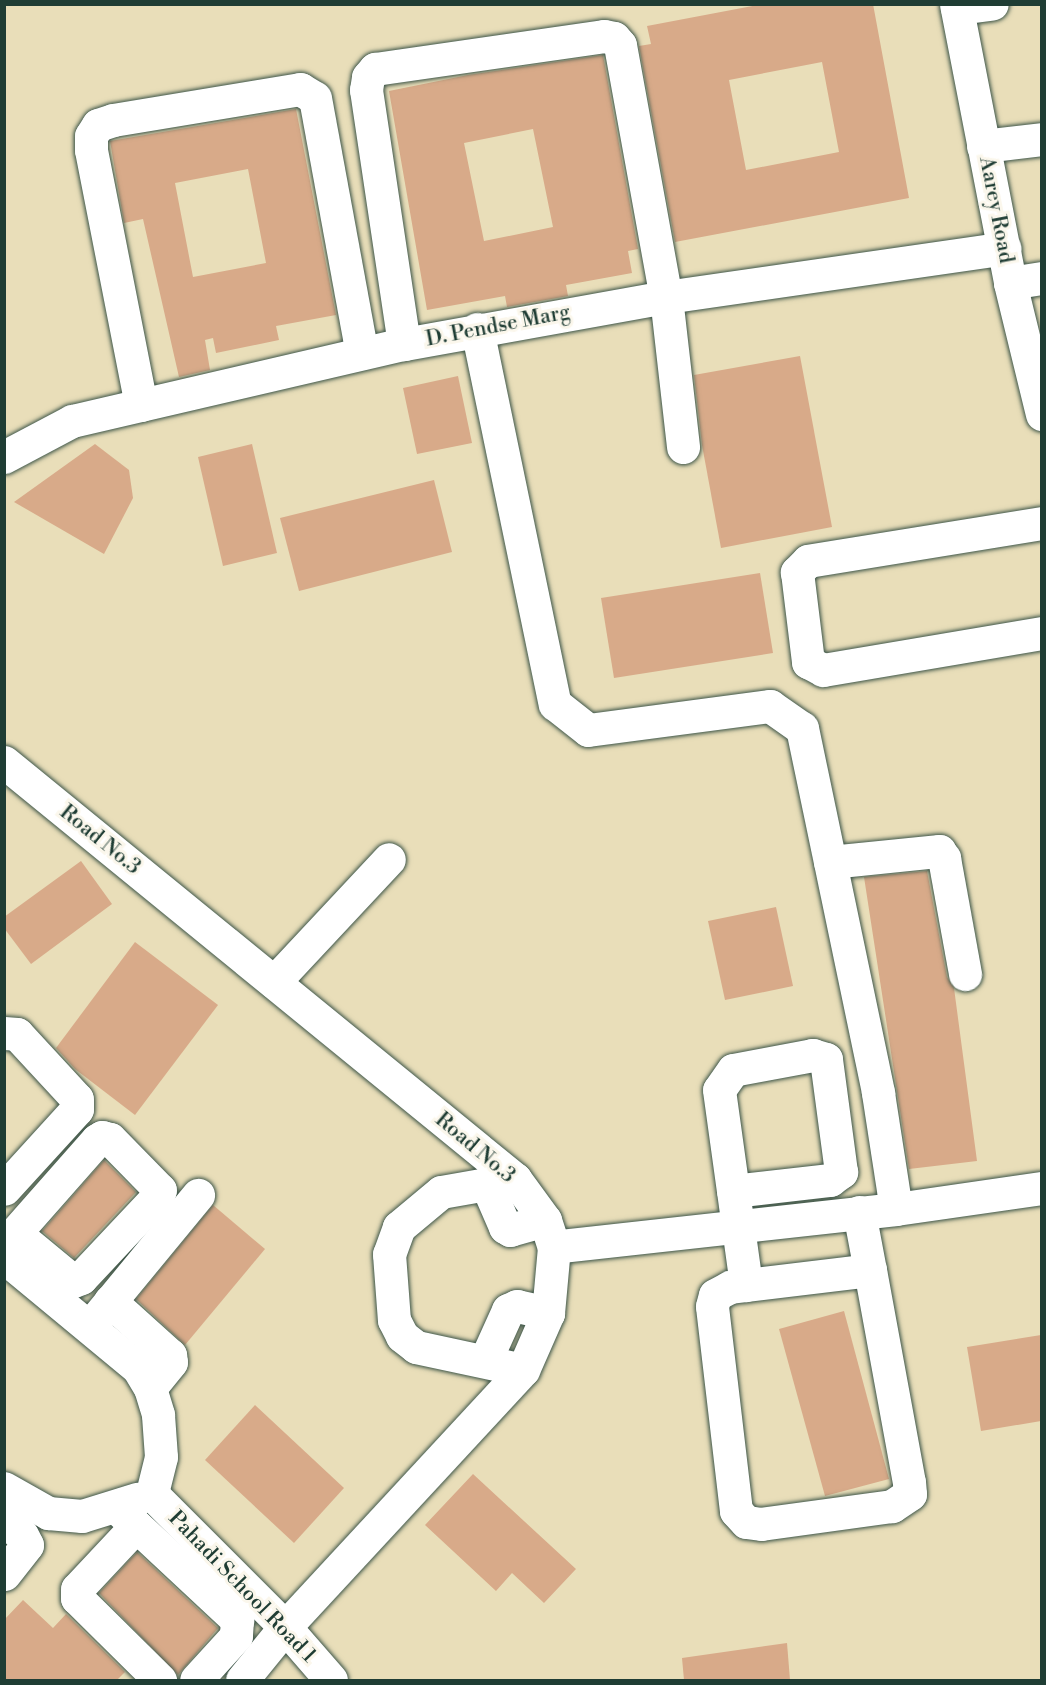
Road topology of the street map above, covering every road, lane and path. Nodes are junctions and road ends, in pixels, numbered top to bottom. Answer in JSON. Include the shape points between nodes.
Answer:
{"nodes":[{"id":1,"x":992,"y":4,"type":"edge"},
{"id":2,"x":957,"y":6,"type":"edge"},
{"id":3,"x":1041,"y":140,"type":"edge"},
{"id":4,"x":983,"y":146,"type":"junction"},
{"id":5,"x":1004,"y":248,"type":"junction"},
{"id":6,"x":1026,"y":281,"type":"edge"},
{"id":7,"x":666,"y":297,"type":"junction"},
{"id":8,"x":477,"y":329,"type":"junction"},
{"id":9,"x":404,"y":344,"type":"junction"},
{"id":10,"x":362,"y":353,"type":"junction"},
{"id":11,"x":141,"y":405,"type":"junction"},
{"id":12,"x":1041,"y":414,"type":"edge"},
{"id":13,"x":683,"y":447,"type":"dead end"},
{"id":14,"x":4,"y":457,"type":"edge"},
{"id":15,"x":1041,"y":523,"type":"edge"},
{"id":16,"x":1041,"y":633,"type":"edge"},
{"id":17,"x":4,"y":762,"type":"edge"},
{"id":18,"x":389,"y":859,"type":"dead end"},
{"id":19,"x":830,"y":862,"type":"junction"},
{"id":20,"x":965,"y":974,"type":"dead end"},
{"id":21,"x":274,"y":982,"type":"junction"},
{"id":22,"x":4,"y":1033,"type":"edge"},
{"id":23,"x":878,"y":1093,"type":"junction"},
{"id":24,"x":834,"y":1097,"type":"junction"},
{"id":25,"x":501,"y":1181,"type":"junction"},
{"id":26,"x":1041,"y":1188,"type":"edge"},
{"id":27,"x":4,"y":1190,"type":"edge"},
{"id":28,"x":733,"y":1191,"type":"junction"},
{"id":29,"x":198,"y":1195,"type":"dead end"},
{"id":30,"x":896,"y":1209,"type":"junction"},
{"id":31,"x":859,"y":1212,"type":"junction"},
{"id":32,"x":738,"y":1226,"type":"junction"},
{"id":33,"x":549,"y":1233,"type":"junction"},
{"id":34,"x":8,"y":1245,"type":"edge"},
{"id":35,"x":870,"y":1270,"type":"junction"},
{"id":36,"x":746,"y":1285,"type":"junction"},
{"id":37,"x":110,"y":1301,"type":"junction"},
{"id":38,"x":548,"y":1313,"type":"junction"},
{"id":39,"x":90,"y":1326,"type":"junction"},
{"id":40,"x":485,"y":1361,"type":"junction"},
{"id":41,"x":523,"y":1370,"type":"junction"},
{"id":42,"x":150,"y":1388,"type":"junction"},
{"id":43,"x":152,"y":1494,"type":"junction"},
{"id":44,"x":13,"y":1511,"type":"edge"},
{"id":45,"x":126,"y":1517,"type":"junction"},
{"id":46,"x":4,"y":1575,"type":"edge"},
{"id":47,"x":285,"y":1627,"type":"junction"},
{"id":48,"x":160,"y":1680,"type":"edge"},
{"id":49,"x":196,"y":1680,"type":"edge"},
{"id":50,"x":242,"y":1680,"type":"edge"},
{"id":51,"x":331,"y":1680,"type":"edge"}],
"edges":[{"from":1,"to":2,"type":"street"},
{"from":2,"to":4,"type":"street","name":"Aarey Road"},
{"from":3,"to":4,"type":"street"},
{"from":4,"to":5,"type":"street","name":"Aarey Road"},
{"from":5,"to":6,"type":"street","name":"Aarey Road"},
{"from":5,"to":7,"type":"street","name":"D. Pendse Marg"},
{"from":6,"to":12,"type":"street","name":"Aarey Road"},
{"from":7,"to":8,"type":"street","name":"D. Pendse Marg"},
{"from":7,"to":9,"type":"street","via":[[620,45],[614,38],[604,36],[375,69],[368,77],[366,90]]},
{"from":7,"to":13,"type":"street"},
{"from":8,"to":9,"type":"street","name":"D. Pendse Marg"},
{"from":8,"to":19,"type":"street","via":[[555,704],[588,730],[770,706],[802,728]]},
{"from":9,"to":10,"type":"street","name":"D. Pendse Marg"},
{"from":10,"to":11,"type":"street","name":"D. Pendse Marg"},
{"from":10,"to":11,"type":"street","via":[[315,98],[300,89],[113,120],[98,125],[91,136],[91,150]]},
{"from":11,"to":14,"type":"street","name":"D. Pendse Marg","via":[[72,421]]},
{"from":15,"to":16,"type":"street","via":[[808,561],[797,572],[808,662],[823,670]]},
{"from":17,"to":21,"type":"street","name":"Road No.3"},
{"from":18,"to":21,"type":"street"},
{"from":19,"to":20,"type":"street","via":[[939,851],[944,858]]},
{"from":19,"to":23,"type":"street"},
{"from":21,"to":25,"type":"street","name":"Road No.3"},
{"from":22,"to":27,"type":"street","via":[[17,1034],[77,1099],[77,1108]]},
{"from":23,"to":24,"type":"street"},
{"from":23,"to":30,"type":"street"},
{"from":24,"to":28,"type":"street","via":[[843,1163],[837,1178]]},
{"from":24,"to":28,"type":"street","via":[[829,1063],[820,1055],[733,1070],[725,1077],[719,1090]]},
{"from":25,"to":33,"type":"street","name":"Road No.3"},
{"from":25,"to":40,"type":"street","via":[[441,1192],[399,1227],[389,1254],[394,1320],[402,1336],[416,1347]]},
{"from":26,"to":30,"type":"street"},
{"from":28,"to":32,"type":"street"},
{"from":29,"to":37,"type":"street"},
{"from":30,"to":31,"type":"street"},
{"from":31,"to":32,"type":"street"},
{"from":31,"to":35,"type":"street"},
{"from":32,"to":33,"type":"street"},
{"from":32,"to":36,"type":"street"},
{"from":33,"to":38,"type":"street","via":[[553,1290]]},
{"from":34,"to":39,"type":"street"},
{"from":35,"to":36,"type":"street"},
{"from":35,"to":36,"type":"street","via":[[910,1494],[892,1506],[761,1524],[746,1522],[736,1511],[712,1306],[721,1289]]},
{"from":37,"to":39,"type":"street"},
{"from":37,"to":42,"type":"street","via":[[170,1355],[171,1362]]},
{"from":38,"to":40,"type":"street","via":[[517,1306],[508,1310]]},
{"from":38,"to":41,"type":"street"},
{"from":39,"to":42,"type":"street","via":[[138,1368]]},
{"from":40,"to":41,"type":"street"},
{"from":41,"to":47,"type":"street"},
{"from":42,"to":43,"type":"street","via":[[158,1415],[161,1457]]},
{"from":43,"to":45,"type":"street"},
{"from":43,"to":47,"type":"street","name":"Pahadi School Road 1"},
{"from":44,"to":45,"type":"street"},
{"from":44,"to":46,"type":"street","via":[[27,1545]]},
{"from":45,"to":48,"type":"street","via":[[77,1589],[77,1598]]},
{"from":45,"to":49,"type":"street","via":[[237,1620],[236,1636]]},
{"from":47,"to":50,"type":"street"},
{"from":47,"to":51,"type":"street","name":"Pahadi School Road 1"}]}
